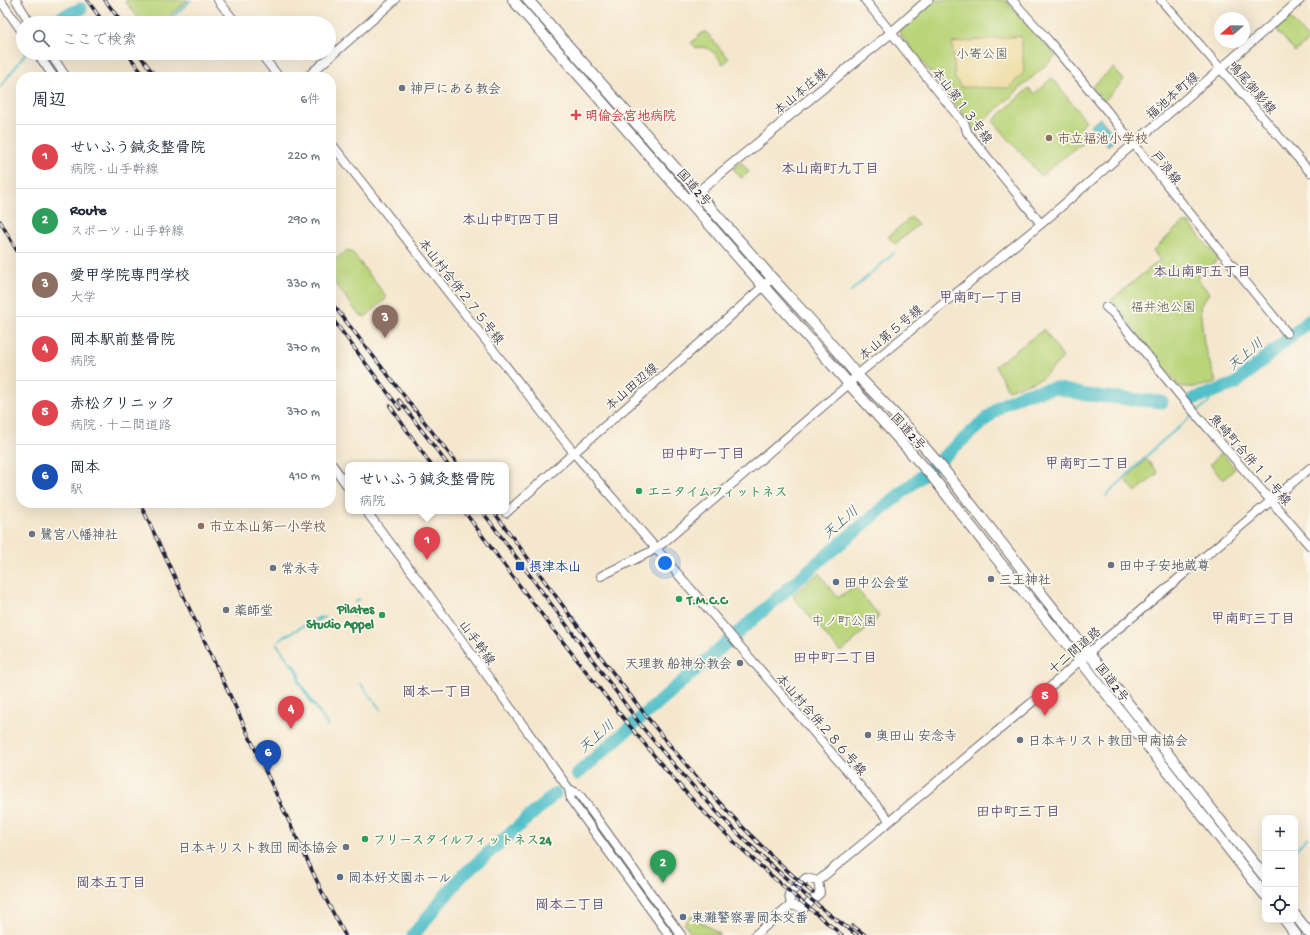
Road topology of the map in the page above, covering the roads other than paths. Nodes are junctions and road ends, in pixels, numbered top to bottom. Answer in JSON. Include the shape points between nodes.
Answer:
{"nodes":[{"id":1,"x":0,"y":0,"type":"edge"},
{"id":2,"x":16,"y":0,"type":"edge"},
{"id":3,"x":218,"y":0,"type":"edge"},
{"id":4,"x":395,"y":0,"type":"edge"},
{"id":5,"x":513,"y":0,"type":"edge"},
{"id":6,"x":528,"y":0,"type":"edge"},
{"id":7,"x":865,"y":0,"type":"edge"},
{"id":8,"x":928,"y":0,"type":"edge"},
{"id":9,"x":1012,"y":0,"type":"edge"},
{"id":10,"x":1161,"y":0,"type":"edge"},
{"id":11,"x":1300,"y":0,"type":"edge"},
{"id":12,"x":26,"y":16,"type":"edge"},
{"id":13,"x":231,"y":16,"type":"edge"},
{"id":14,"x":16,"y":23,"type":"edge"},
{"id":15,"x":891,"y":33,"type":"junction"},
{"id":16,"x":336,"y":52,"type":"edge"},
{"id":17,"x":42,"y":60,"type":"edge"},
{"id":18,"x":55,"y":60,"type":"edge"},
{"id":19,"x":265,"y":60,"type":"edge"},
{"id":20,"x":326,"y":60,"type":"edge"},
{"id":21,"x":1221,"y":68,"type":"junction"},
{"id":22,"x":50,"y":72,"type":"edge"},
{"id":23,"x":63,"y":72,"type":"edge"},
{"id":24,"x":274,"y":72,"type":"edge"},
{"id":25,"x":313,"y":72,"type":"edge"},
{"id":26,"x":1132,"y":144,"type":"junction"},
{"id":27,"x":336,"y":149,"type":"edge"},
{"id":28,"x":1310,"y":172,"type":"edge"},
{"id":29,"x":697,"y":192,"type":"junction"},
{"id":30,"x":688,"y":200,"type":"junction"},
{"id":31,"x":1041,"y":224,"type":"junction"},
{"id":32,"x":772,"y":278,"type":"junction"},
{"id":33,"x":764,"y":286,"type":"junction"},
{"id":34,"x":1106,"y":307,"type":"dead end"},
{"id":35,"x":1287,"y":333,"type":"dead end"},
{"id":36,"x":857,"y":375,"type":"junction"},
{"id":37,"x":849,"y":384,"type":"junction"},
{"id":38,"x":574,"y":453,"type":"junction"},
{"id":39,"x":1310,"y":468,"type":"edge"},
{"id":40,"x":336,"y":470,"type":"edge"},
{"id":41,"x":345,"y":483,"type":"edge"},
{"id":42,"x":1271,"y":500,"type":"junction"},
{"id":43,"x":509,"y":510,"type":"edge"},
{"id":44,"x":368,"y":514,"type":"edge"},
{"id":45,"x":1310,"y":546,"type":"edge"},
{"id":46,"x":656,"y":549,"type":"junction"},
{"id":47,"x":601,"y":576,"type":"dead end"},
{"id":48,"x":1088,"y":652,"type":"junction"},
{"id":49,"x":1080,"y":660,"type":"junction"},
{"id":50,"x":569,"y":789,"type":"junction"},
{"id":51,"x":890,"y":821,"type":"junction"},
{"id":52,"x":1262,"y":873,"type":"edge"},
{"id":53,"x":818,"y":881,"type":"junction"},
{"id":54,"x":1262,"y":891,"type":"edge"},
{"id":55,"x":791,"y":905,"type":"junction"},
{"id":56,"x":1298,"y":919,"type":"edge"},
{"id":57,"x":1287,"y":923,"type":"edge"},
{"id":58,"x":1310,"y":934,"type":"edge"},
{"id":59,"x":669,"y":935,"type":"edge"},
{"id":60,"x":681,"y":935,"type":"edge"},
{"id":61,"x":755,"y":935,"type":"edge"},
{"id":62,"x":1296,"y":935,"type":"edge"}],
"edges":[{"from":1,"to":14,"type":"street"},
{"from":2,"to":12,"type":"street"},
{"from":3,"to":13,"type":"street"},
{"from":4,"to":16,"type":"street"},
{"from":5,"to":30,"type":"highway","name":"国道2号"},
{"from":6,"to":29,"type":"highway","name":"国道2号"},
{"from":7,"to":15,"type":"street","name":"本山第１３号線"},
{"from":8,"to":15,"type":"main road","name":"本山本庄線"},
{"from":9,"to":26,"type":"street","name":"戸浪線","via":[[1048,40]]},
{"from":10,"to":21,"type":"street","name":"鳴尾御影線"},
{"from":11,"to":21,"type":"street","name":"福池本町線"},
{"from":15,"to":29,"type":"main road","name":"本山本庄線"},
{"from":15,"to":31,"type":"street","name":"本山第１３号線"},
{"from":17,"to":22,"type":"street"},
{"from":18,"to":23,"type":"street"},
{"from":19,"to":24,"type":"street"},
{"from":20,"to":25,"type":"street"},
{"from":21,"to":26,"type":"street","name":"福池本町線"},
{"from":21,"to":28,"type":"street","name":"鳴尾御影線"},
{"from":26,"to":31,"type":"street","name":"福池本町線"},
{"from":26,"to":35,"type":"street","name":"戸浪線"},
{"from":27,"to":38,"type":"street","name":"本山村合併２７５号線"},
{"from":29,"to":30,"type":"main road","name":"本山本庄線"},
{"from":29,"to":32,"type":"highway","name":"国道2号"},
{"from":30,"to":33,"type":"highway","name":"国道2号"},
{"from":31,"to":36,"type":"street","name":"本山第５号線"},
{"from":32,"to":33,"type":"street","name":"本山田辺線"},
{"from":32,"to":36,"type":"highway","name":"国道2号"},
{"from":33,"to":37,"type":"highway","name":"国道2号"},
{"from":33,"to":38,"type":"street","name":"本山田辺線"},
{"from":34,"to":42,"type":"street","name":"魚崎町合併１１号線","via":[[1188,406]]},
{"from":36,"to":37,"type":"street","name":"本山第５号線"},
{"from":36,"to":48,"type":"highway","name":"国道2号","via":[[938,462]]},
{"from":37,"to":46,"type":"street","name":"本山第５号線"},
{"from":37,"to":49,"type":"highway","name":"国道2号","via":[[927,471]]},
{"from":38,"to":43,"type":"street","name":"本山田辺線"},
{"from":38,"to":46,"type":"street","name":"本山村合併２７５号線"},
{"from":39,"to":42,"type":"street","name":"十二間道路"},
{"from":40,"to":41,"type":"street"},
{"from":42,"to":45,"type":"street","name":"魚崎町合併１１号線"},
{"from":42,"to":48,"type":"street","name":"十二間道路","via":[[1135,616]]},
{"from":44,"to":50,"type":"street","name":"山手幹線"},
{"from":46,"to":47,"type":"street","name":"本山第５号線"},
{"from":46,"to":51,"type":"street","name":"本山村合併２８６号線"},
{"from":48,"to":49,"type":"street","name":"十二間道路"},
{"from":48,"to":52,"type":"highway","name":"国道2号"},
{"from":49,"to":51,"type":"street","name":"十二間道路"},
{"from":49,"to":54,"type":"highway","name":"国道2号"},
{"from":50,"to":59,"type":"street","name":"山手幹線","via":[[571,800]]},
{"from":50,"to":60,"type":"street","name":"山手幹線","via":[[578,794]]},
{"from":51,"to":53,"type":"street","name":"十二間道路"},
{"from":53,"to":55,"type":"street","via":[[806,878],[789,894]]},
{"from":53,"to":55,"type":"street","via":[[820,893],[804,908]]},
{"from":55,"to":61,"type":"street"},
{"from":56,"to":58,"type":"highway"},
{"from":57,"to":62,"type":"highway"}]}
